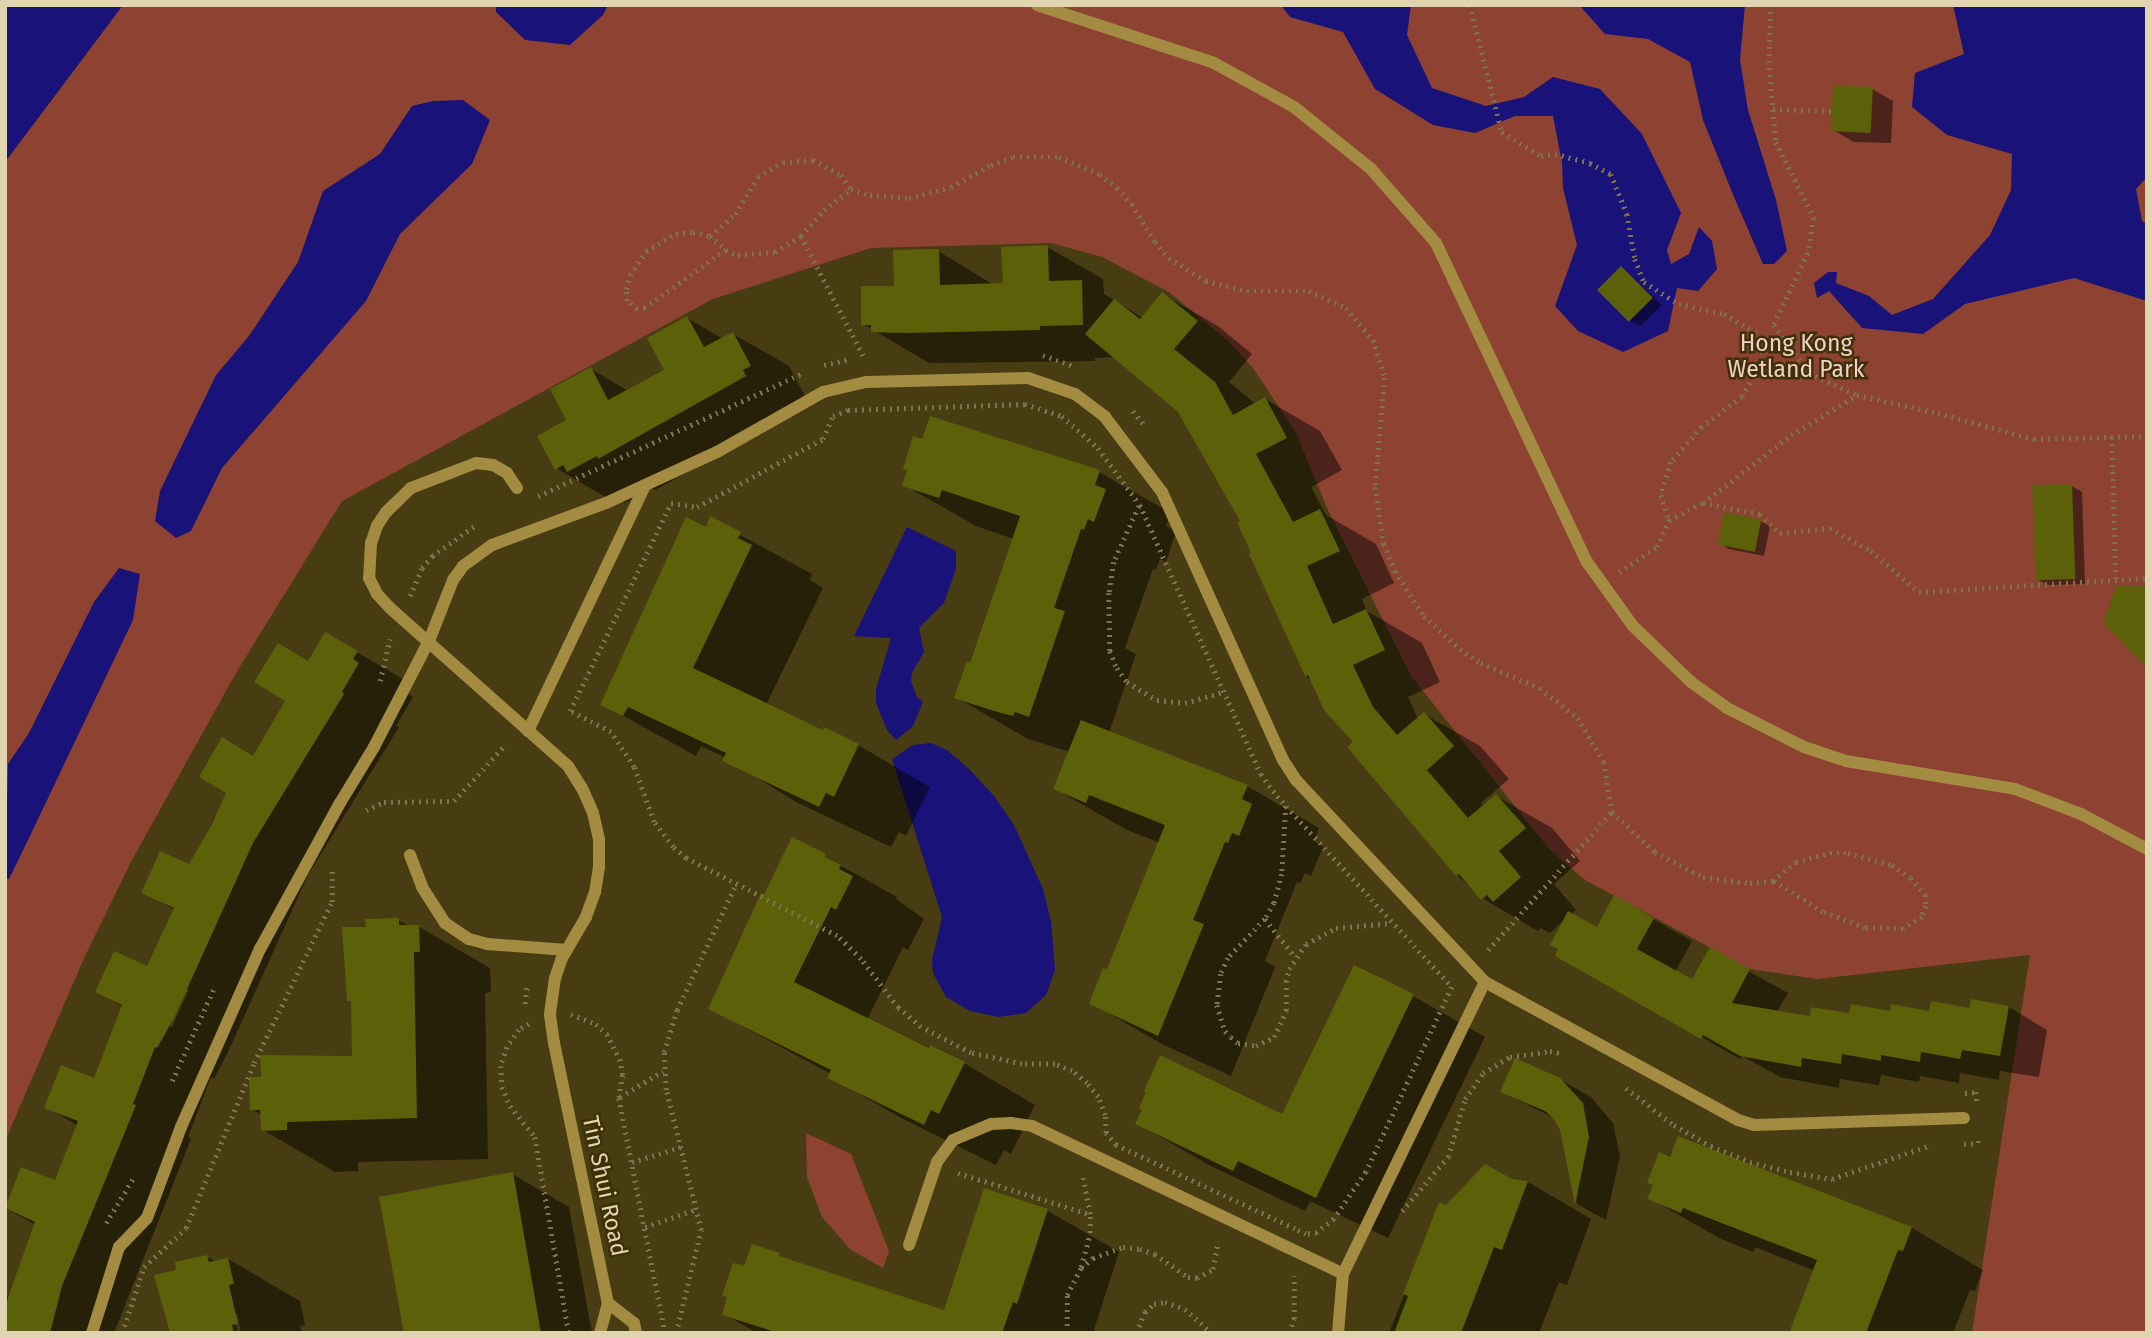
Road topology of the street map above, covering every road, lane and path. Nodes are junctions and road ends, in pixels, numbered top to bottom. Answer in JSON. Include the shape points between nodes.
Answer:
{"nodes":[{"id":1,"x":1037,"y":5,"type":"edge"},
{"id":2,"x":1470,"y":5,"type":"edge"},
{"id":3,"x":1771,"y":5,"type":"edge"},
{"id":4,"x":1773,"y":108,"type":"junction"},
{"id":5,"x":1832,"y":111,"type":"dead end"},
{"id":6,"x":851,"y":188,"type":"junction"},
{"id":7,"x":710,"y":236,"type":"junction"},
{"id":8,"x":801,"y":236,"type":"junction"},
{"id":9,"x":726,"y":250,"type":"junction"},
{"id":10,"x":1031,"y":352,"type":"dead end"},
{"id":11,"x":864,"y":356,"type":"junction"},
{"id":12,"x":877,"y":357,"type":"dead end"},
{"id":13,"x":1078,"y":368,"type":"dead end"},
{"id":14,"x":1857,"y":395,"type":"junction"},
{"id":15,"x":1131,"y":408,"type":"dead end"},
{"id":16,"x":2147,"y":436,"type":"edge"},
{"id":17,"x":1153,"y":437,"type":"dead end"},
{"id":18,"x":2112,"y":438,"type":"junction"},
{"id":19,"x":645,"y":486,"type":"junction"},
{"id":20,"x":517,"y":488,"type":"dead end"},
{"id":21,"x":530,"y":500,"type":"dead end"},
{"id":22,"x":1703,"y":503,"type":"junction"},
{"id":23,"x":1140,"y":505,"type":"junction"},
{"id":24,"x":1669,"y":520,"type":"junction"},
{"id":25,"x":481,"y":523,"type":"dead end"},
{"id":26,"x":1587,"y":562,"type":"junction"},
{"id":27,"x":2147,"y":578,"type":"edge"},
{"id":28,"x":2116,"y":579,"type":"junction"},
{"id":29,"x":400,"y":616,"type":"junction"},
{"id":30,"x":429,"y":641,"type":"junction"},
{"id":31,"x":380,"y":684,"type":"dead end"},
{"id":32,"x":1223,"y":692,"type":"junction"},
{"id":33,"x":528,"y":731,"type":"junction"},
{"id":34,"x":513,"y":751,"type":"dead end"},
{"id":35,"x":1286,"y":806,"type":"junction"},
{"id":36,"x":1612,"y":812,"type":"junction"},
{"id":37,"x":362,"y":816,"type":"dead end"},
{"id":38,"x":2147,"y":849,"type":"edge"},
{"id":39,"x":410,"y":855,"type":"dead end"},
{"id":40,"x":337,"y":860,"type":"dead end"},
{"id":41,"x":1773,"y":881,"type":"junction"},
{"id":42,"x":736,"y":884,"type":"junction"},
{"id":43,"x":1265,"y":919,"type":"junction"},
{"id":44,"x":1393,"y":923,"type":"junction"},
{"id":45,"x":1481,"y":943,"type":"dead end"},
{"id":46,"x":539,"y":948,"type":"junction"},
{"id":47,"x":567,"y":950,"type":"junction"},
{"id":48,"x":1488,"y":950,"type":"junction"},
{"id":49,"x":1495,"y":956,"type":"dead end"},
{"id":50,"x":1295,"y":957,"type":"junction"},
{"id":51,"x":1485,"y":982,"type":"junction"},
{"id":52,"x":214,"y":988,"type":"dead end"},
{"id":53,"x":550,"y":1015,"type":"junction"},
{"id":54,"x":525,"y":1026,"type":"junction"},
{"id":55,"x":1570,"y":1055,"type":"dead end"},
{"id":56,"x":664,"y":1071,"type":"junction"},
{"id":57,"x":172,"y":1083,"type":"dead end"},
{"id":58,"x":1623,"y":1084,"type":"dead end"},
{"id":59,"x":1963,"y":1093,"type":"dead end"},
{"id":60,"x":619,"y":1098,"type":"junction"},
{"id":61,"x":1977,"y":1105,"type":"dead end"},
{"id":62,"x":1964,"y":1118,"type":"dead end"},
{"id":63,"x":1977,"y":1131,"type":"dead end"},
{"id":64,"x":1952,"y":1144,"type":"dead end"},
{"id":65,"x":1940,"y":1145,"type":"dead end"},
{"id":66,"x":681,"y":1147,"type":"junction"},
{"id":67,"x":632,"y":1163,"type":"junction"},
{"id":68,"x":964,"y":1165,"type":"dead end"},
{"id":69,"x":958,"y":1173,"type":"junction"},
{"id":70,"x":1071,"y":1173,"type":"dead end"},
{"id":71,"x":135,"y":1175,"type":"dead end"},
{"id":72,"x":1083,"y":1178,"type":"junction"},
{"id":73,"x":1096,"y":1184,"type":"dead end"},
{"id":74,"x":953,"y":1186,"type":"dead end"},
{"id":75,"x":696,"y":1209,"type":"junction"},
{"id":76,"x":1090,"y":1214,"type":"junction"},
{"id":77,"x":1396,"y":1220,"type":"dead end"},
{"id":78,"x":645,"y":1227,"type":"junction"},
{"id":79,"x":102,"y":1230,"type":"dead end"},
{"id":80,"x":1206,"y":1235,"type":"dead end"},
{"id":81,"x":1218,"y":1241,"type":"junction"},
{"id":82,"x":909,"y":1245,"type":"dead end"},
{"id":83,"x":1229,"y":1246,"type":"dead end"},
{"id":84,"x":1081,"y":1268,"type":"junction"},
{"id":85,"x":1284,"y":1272,"type":"dead end"},
{"id":86,"x":1343,"y":1274,"type":"junction"},
{"id":87,"x":608,"y":1303,"type":"junction"},
{"id":88,"x":92,"y":1333,"type":"edge"},
{"id":89,"x":122,"y":1333,"type":"edge"},
{"id":90,"x":569,"y":1333,"type":"edge"},
{"id":91,"x":600,"y":1333,"type":"edge"},
{"id":92,"x":636,"y":1333,"type":"edge"},
{"id":93,"x":666,"y":1333,"type":"edge"},
{"id":94,"x":676,"y":1333,"type":"edge"},
{"id":95,"x":1067,"y":1333,"type":"edge"},
{"id":96,"x":1136,"y":1333,"type":"edge"},
{"id":97,"x":1212,"y":1333,"type":"edge"},
{"id":98,"x":1289,"y":1333,"type":"edge"},
{"id":99,"x":1338,"y":1333,"type":"edge"}],
"edges":[{"from":1,"to":26,"type":"street","via":[[1214,63],[1294,107],[1371,169],[1436,243]]},
{"from":2,"to":24,"type":"path","via":[[1502,132],[1541,156],[1555,154],[1611,174],[1627,214],[1644,282],[1679,304],[1724,314],[1755,332],[1765,359],[1742,397],[1702,427],[1671,462],[1661,495]]},
{"from":3,"to":4,"type":"path"},
{"from":4,"to":5,"type":"path"},
{"from":4,"to":14,"type":"path","via":[[1776,142],[1814,218],[1808,253],[1774,325],[1809,373]]},
{"from":6,"to":7,"type":"path","via":[[828,166],[805,160],[783,162],[758,177],[735,214]]},
{"from":6,"to":8,"type":"path"},
{"from":6,"to":36,"type":"path","via":[[870,195],[909,198],[951,187],[990,164],[1013,158],[1059,157],[1100,174],[1117,188],[1155,242],[1197,276],[1247,291],[1309,291],[1346,309],[1373,340],[1385,378],[1375,487],[1384,544],[1395,571],[1424,616],[1460,649],[1540,688],[1578,718],[1604,762]]},
{"from":7,"to":9,"type":"path"},
{"from":7,"to":9,"type":"path","via":[[676,234],[646,251],[630,275],[627,301],[637,309],[645,308]]},
{"from":8,"to":9,"type":"path","via":[[787,247],[763,255]]},
{"from":8,"to":11,"type":"path"},
{"from":10,"to":13,"type":"path"},
{"from":11,"to":12,"type":"path"},
{"from":11,"to":21,"type":"path","via":[[814,368]]},
{"from":14,"to":18,"type":"path","via":[[2034,439]]},
{"from":14,"to":22,"type":"path","via":[[1791,435]]},
{"from":15,"to":17,"type":"path"},
{"from":16,"to":18,"type":"path"},
{"from":18,"to":28,"type":"path"},
{"from":19,"to":30,"type":"street","via":[[477,554],[453,580]]},
{"from":19,"to":33,"type":"street"},
{"from":19,"to":51,"type":"street","via":[[841,386],[1028,378],[1075,394],[1105,417],[1162,492],[1272,739],[1296,780]]},
{"from":20,"to":29,"type":"street","name":"Tin Shui Road","via":[[500,469],[476,463],[411,488],[386,512],[371,542],[369,578],[377,594]]},
{"from":22,"to":24,"type":"path"},
{"from":22,"to":28,"type":"path","via":[[1760,514],[1780,533],[1830,528],[1871,551],[1919,592]]},
{"from":23,"to":32,"type":"path"},
{"from":23,"to":32,"type":"path","via":[[1114,562],[1109,593],[1110,651],[1117,668],[1127,682],[1157,700],[1185,703]]},
{"from":23,"to":42,"type":"path","via":[[1087,436],[1062,416],[1025,404],[848,410],[833,416],[823,439],[697,507],[671,503],[570,711],[611,732],[634,766],[654,822],[673,848]]},
{"from":24,"to":26,"type":"path","via":[[1657,547],[1615,575]]},
{"from":25,"to":29,"type":"path","via":[[432,556]]},
{"from":26,"to":38,"type":"street","via":[[1617,606],[1661,655],[1727,708],[1765,729],[1846,761],[2029,794],[2081,814]]},
{"from":27,"to":28,"type":"path"},
{"from":29,"to":30,"type":"street","name":"Tin Shui Road"},
{"from":29,"to":31,"type":"path","via":[[386,647]]},
{"from":30,"to":33,"type":"street","name":"Tin Shui Road"},
{"from":30,"to":88,"type":"street","via":[[260,949],[181,1127],[147,1218],[119,1247]]},
{"from":32,"to":35,"type":"path","via":[[1261,774]]},
{"from":33,"to":47,"type":"street","name":"Tin Shui Road","via":[[568,766],[582,788],[599,839],[595,892]]},
{"from":34,"to":37,"type":"path","via":[[505,743],[454,801],[384,802],[368,808]]},
{"from":35,"to":43,"type":"path","via":[[1280,889]]},
{"from":35,"to":44,"type":"path"},
{"from":36,"to":41,"type":"path","via":[[1655,852],[1679,866],[1727,882]]},
{"from":36,"to":48,"type":"path"},
{"from":39,"to":46,"type":"street","via":[[422,887],[445,923],[469,939]]},
{"from":40,"to":89,"type":"path","via":[[331,871],[332,902],[254,1063],[186,1228],[144,1267]]},
{"from":41,"to":41,"type":"path","via":[[1823,912],[1864,928],[1903,929],[1922,917],[1926,906],[1921,885],[1892,865],[1848,853],[1796,862]]},
{"from":42,"to":44,"type":"path","via":[[837,936],[898,1008],[921,1027],[971,1053],[1072,1071],[1098,1097],[1106,1133],[1116,1145],[1306,1234],[1327,1227],[1366,1172],[1452,987]]},
{"from":42,"to":56,"type":"path","via":[[668,1030]]},
{"from":43,"to":50,"type":"path"},
{"from":43,"to":50,"type":"path","via":[[1234,951],[1220,974],[1217,1005],[1225,1031],[1238,1043],[1256,1046],[1274,1037],[1286,1011],[1286,982]]},
{"from":44,"to":50,"type":"path","via":[[1328,931]]},
{"from":45,"to":48,"type":"path"},
{"from":46,"to":47,"type":"street"},
{"from":46,"to":54,"type":"path","via":[[525,996]]},
{"from":47,"to":53,"type":"street","name":"Tin Shui Road","via":[[555,978]]},
{"from":48,"to":49,"type":"path"},
{"from":51,"to":62,"type":"street","via":[[1754,1125]]},
{"from":51,"to":86,"type":"street"},
{"from":52,"to":57,"type":"path"},
{"from":53,"to":54,"type":"path"},
{"from":53,"to":60,"type":"path","via":[[584,1017],[607,1034],[620,1059]]},
{"from":53,"to":87,"type":"street","name":"Tin Shui Road"},
{"from":54,"to":90,"type":"path","via":[[507,1047],[501,1066],[502,1087],[510,1106],[535,1137]]},
{"from":55,"to":77,"type":"path","via":[[1550,1052],[1510,1057],[1483,1073],[1465,1099],[1448,1157]]},
{"from":56,"to":60,"type":"path"},
{"from":56,"to":66,"type":"path"},
{"from":58,"to":65,"type":"path","via":[[1639,1101],[1711,1146],[1790,1172],[1832,1179]]},
{"from":59,"to":61,"type":"path","via":[[1976,1092]]},
{"from":60,"to":67,"type":"path"},
{"from":63,"to":64,"type":"path","via":[[1978,1143]]},
{"from":66,"to":67,"type":"path"},
{"from":66,"to":75,"type":"path"},
{"from":67,"to":78,"type":"path"},
{"from":68,"to":69,"type":"path"},
{"from":69,"to":74,"type":"path"},
{"from":69,"to":76,"type":"path"},
{"from":70,"to":72,"type":"path"},
{"from":71,"to":79,"type":"path"},
{"from":72,"to":73,"type":"path"},
{"from":72,"to":76,"type":"path"},
{"from":75,"to":78,"type":"path"},
{"from":75,"to":94,"type":"path","via":[[701,1230]]},
{"from":76,"to":84,"type":"path"},
{"from":78,"to":93,"type":"path"},
{"from":80,"to":81,"type":"path"},
{"from":81,"to":83,"type":"path"},
{"from":81,"to":84,"type":"path","via":[[1213,1269],[1197,1279],[1180,1273],[1155,1254],[1123,1247],[1100,1254]]},
{"from":82,"to":86,"type":"street","via":[[937,1162],[953,1140],[991,1124],[1011,1123],[1032,1126]]},
{"from":84,"to":95,"type":"path","via":[[1067,1295]]},
{"from":85,"to":98,"type":"path","via":[[1295,1277]]},
{"from":86,"to":99,"type":"street"},
{"from":87,"to":91,"type":"street","name":"Tin Shui Road"},
{"from":87,"to":92,"type":"street","via":[[634,1323]]},
{"from":96,"to":97,"type":"path","via":[[1145,1312],[1165,1302],[1185,1309]]}]}
